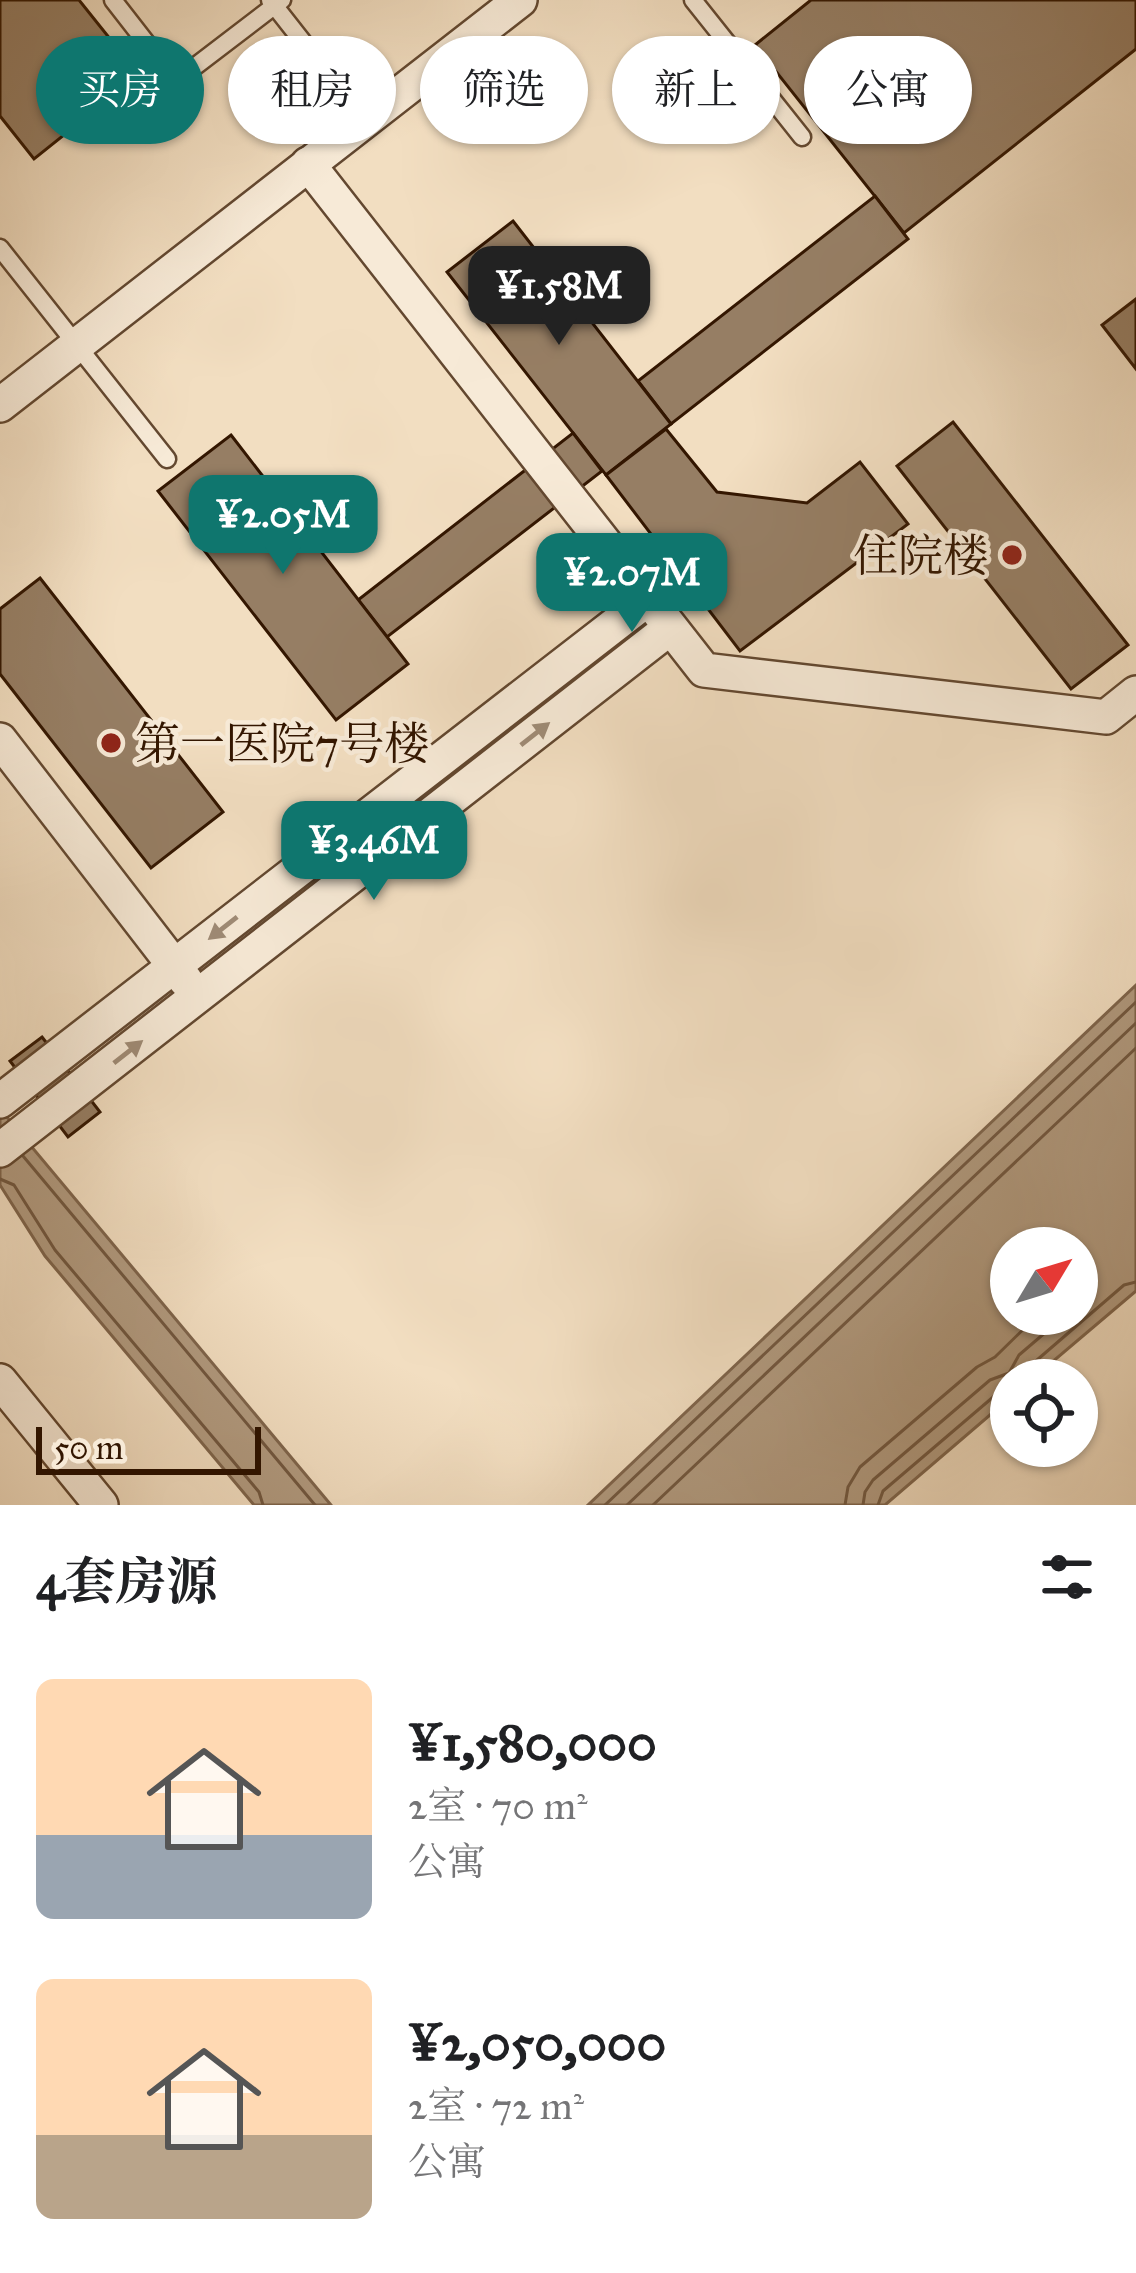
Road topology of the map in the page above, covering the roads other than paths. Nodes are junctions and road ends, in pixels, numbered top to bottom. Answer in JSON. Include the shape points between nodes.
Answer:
{"nodes":[{"id":1,"x":113,"y":0,"type":"edge"},
{"id":2,"x":520,"y":0,"type":"edge"},
{"id":3,"x":693,"y":0,"type":"edge"},
{"id":4,"x":275,"y":2,"type":"edge"},
{"id":5,"x":301,"y":36,"type":"edge"},
{"id":6,"x":396,"y":97,"type":"edge"},
{"id":7,"x":802,"y":137,"type":"dead end"},
{"id":8,"x":335,"y":144,"type":"edge"},
{"id":9,"x":308,"y":164,"type":"junction"},
{"id":10,"x":0,"y":248,"type":"edge"},
{"id":11,"x":77,"y":345,"type":"junction"},
{"id":12,"x":0,"y":405,"type":"edge"},
{"id":13,"x":167,"y":459,"type":"dead end"},
{"id":14,"x":648,"y":599,"type":"junction"},
{"id":15,"x":670,"y":628,"type":"junction"},
{"id":16,"x":1136,"y":693,"type":"edge"},
{"id":17,"x":0,"y":740,"type":"edge"},
{"id":18,"x":175,"y":966,"type":"junction"},
{"id":19,"x":198,"y":997,"type":"junction"},
{"id":20,"x":6,"y":1096,"type":"edge"},
{"id":21,"x":0,"y":1150,"type":"edge"},
{"id":22,"x":0,"y":1381,"type":"edge"},
{"id":23,"x":101,"y":1505,"type":"edge"}],
"edges":[{"from":1,"to":4,"type":"lane","via":[[176,81]]},
{"from":2,"to":6,"type":"street"},
{"from":3,"to":7,"type":"lane"},
{"from":4,"to":5,"type":"lane"},
{"from":8,"to":9,"type":"street"},
{"from":9,"to":11,"type":"street"},
{"from":9,"to":14,"type":"street"},
{"from":10,"to":11,"type":"lane"},
{"from":11,"to":12,"type":"street"},
{"from":11,"to":13,"type":"lane"},
{"from":14,"to":15,"type":"street"},
{"from":14,"to":18,"type":"street","one_way":true},
{"from":15,"to":16,"type":"street","via":[[704,670],[1106,717]]},
{"from":19,"to":15,"type":"street","one_way":true},
{"from":17,"to":18,"type":"street"},
{"from":18,"to":19,"type":"street"},
{"from":18,"to":20,"type":"street"},
{"from":21,"to":19,"type":"street","one_way":true},
{"from":22,"to":23,"type":"street"}]}
